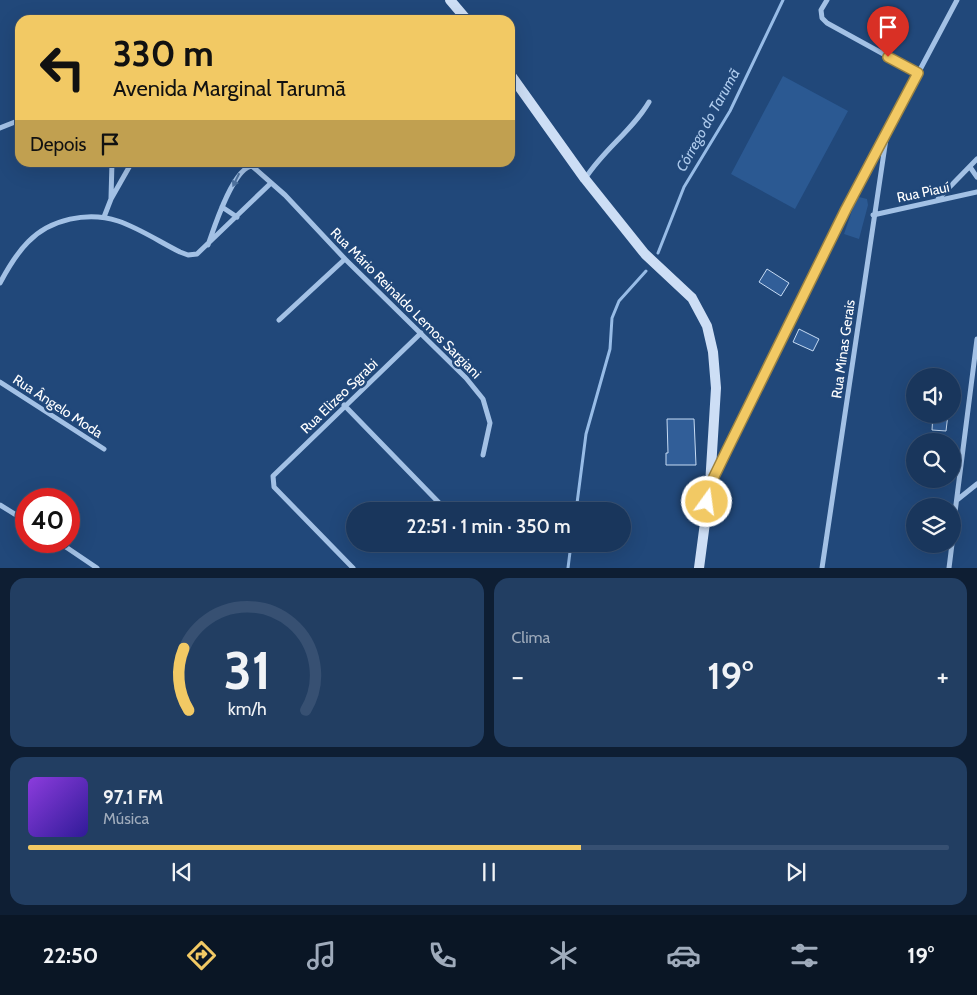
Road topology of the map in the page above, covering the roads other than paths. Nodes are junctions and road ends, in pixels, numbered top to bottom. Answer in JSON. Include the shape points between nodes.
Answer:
{"nodes":[{"id":1,"x":450,"y":0,"type":"edge"},
{"id":2,"x":827,"y":0,"type":"edge"},
{"id":3,"x":955,"y":1,"type":"edge"},
{"id":4,"x":463,"y":15,"type":"edge"},
{"id":5,"x":918,"y":73,"type":"junction"},
{"id":6,"x":515,"y":81,"type":"edge"},
{"id":7,"x":649,"y":102,"type":"dead end"},
{"id":8,"x":15,"y":122,"type":"edge"},
{"id":9,"x":0,"y":128,"type":"edge"},
{"id":10,"x":887,"y":134,"type":"junction"},
{"id":11,"x":977,"y":159,"type":"edge"},
{"id":12,"x":112,"y":167,"type":"edge"},
{"id":13,"x":129,"y":167,"type":"edge"},
{"id":14,"x":244,"y":167,"type":"edge"},
{"id":15,"x":253,"y":167,"type":"edge"},
{"id":16,"x":970,"y":167,"type":"junction"},
{"id":17,"x":977,"y":177,"type":"edge"},
{"id":18,"x":585,"y":179,"type":"junction"},
{"id":19,"x":271,"y":183,"type":"junction"},
{"id":20,"x":977,"y":192,"type":"edge"},
{"id":21,"x":111,"y":199,"type":"junction"},
{"id":22,"x":938,"y":200,"type":"junction"},
{"id":23,"x":222,"y":207,"type":"junction"},
{"id":24,"x":873,"y":214,"type":"junction"},
{"id":25,"x":104,"y":217,"type":"junction"},
{"id":26,"x":237,"y":217,"type":"junction"},
{"id":27,"x":208,"y":245,"type":"junction"},
{"id":28,"x":345,"y":259,"type":"junction"},
{"id":29,"x":0,"y":283,"type":"edge"},
{"id":30,"x":279,"y":320,"type":"dead end"},
{"id":31,"x":421,"y":333,"type":"junction"},
{"id":32,"x":977,"y":339,"type":"edge"},
{"id":33,"x":0,"y":382,"type":"edge"},
{"id":34,"x":344,"y":405,"type":"junction"},
{"id":35,"x":104,"y":449,"type":"dead end"},
{"id":36,"x":483,"y":455,"type":"dead end"},
{"id":37,"x":977,"y":484,"type":"edge"},
{"id":38,"x":710,"y":485,"type":"junction"},
{"id":39,"x":957,"y":498,"type":"edge"},
{"id":40,"x":960,"y":498,"type":"edge"},
{"id":41,"x":439,"y":502,"type":"edge"},
{"id":42,"x":0,"y":505,"type":"edge"},
{"id":43,"x":15,"y":515,"type":"edge"},
{"id":44,"x":75,"y":553,"type":"edge"},
{"id":45,"x":951,"y":553,"type":"edge"},
{"id":46,"x":97,"y":568,"type":"edge"},
{"id":47,"x":352,"y":568,"type":"edge"},
{"id":48,"x":699,"y":568,"type":"edge"},
{"id":49,"x":822,"y":568,"type":"edge"},
{"id":50,"x":949,"y":568,"type":"edge"}],
"edges":[{"from":1,"to":4,"type":"street"},
{"from":2,"to":5,"type":"street","via":[[822,18],[827,23]]},
{"from":3,"to":5,"type":"street"},
{"from":5,"to":10,"type":"street"},
{"from":6,"to":18,"type":"street"},
{"from":7,"to":18,"type":"street","via":[[638,119],[594,164]]},
{"from":8,"to":9,"type":"street"},
{"from":10,"to":24,"type":"street","name":"Rua Minas Gerais"},
{"from":10,"to":38,"type":"street","via":[[846,209]]},
{"from":11,"to":16,"type":"street"},
{"from":12,"to":21,"type":"street"},
{"from":13,"to":21,"type":"street"},
{"from":14,"to":23,"type":"street","name":"Rua Mário Reinaldo Lemos Sargiani","one_way":true},
{"from":19,"to":15,"type":"street","name":"Rua Mário Reinaldo Lemos Sargiani","one_way":true},
{"from":16,"to":17,"type":"street"},
{"from":16,"to":22,"type":"street"},
{"from":18,"to":38,"type":"street","via":[[645,254],[692,298],[707,326],[716,388]]},
{"from":19,"to":26,"type":"street"},
{"from":19,"to":28,"type":"street","name":"Rua Mário Reinaldo Lemos Sargiani"},
{"from":20,"to":22,"type":"street","name":"Rua Piauí"},
{"from":21,"to":25,"type":"street"},
{"from":22,"to":24,"type":"street","name":"Rua Piauí"},
{"from":23,"to":26,"type":"street"},
{"from":23,"to":27,"type":"street"},
{"from":24,"to":49,"type":"street","name":"Rua Minas Gerais"},
{"from":25,"to":27,"type":"street","via":[[119,221],[188,255],[197,254]]},
{"from":25,"to":29,"type":"street","via":[[83,217],[46,228],[29,240]]},
{"from":26,"to":27,"type":"street"},
{"from":28,"to":30,"type":"street"},
{"from":28,"to":31,"type":"street","name":"Rua Mário Reinaldo Lemos Sargiani"},
{"from":31,"to":34,"type":"street","name":"Rua Elizeo Sgrabi"},
{"from":31,"to":36,"type":"street","name":"Rua Mário Reinaldo Lemos Sargiani","via":[[483,398],[490,423]]},
{"from":32,"to":39,"type":"street"},
{"from":33,"to":35,"type":"street","name":"Rua Ângelo Moda"},
{"from":34,"to":41,"type":"street"},
{"from":34,"to":47,"type":"street","name":"Rua Elizeo Sgrabi","via":[[273,476],[274,488]]},
{"from":37,"to":40,"type":"street"},
{"from":38,"to":48,"type":"street"},
{"from":42,"to":43,"type":"street"},
{"from":44,"to":46,"type":"street"},
{"from":45,"to":50,"type":"street"}]}
